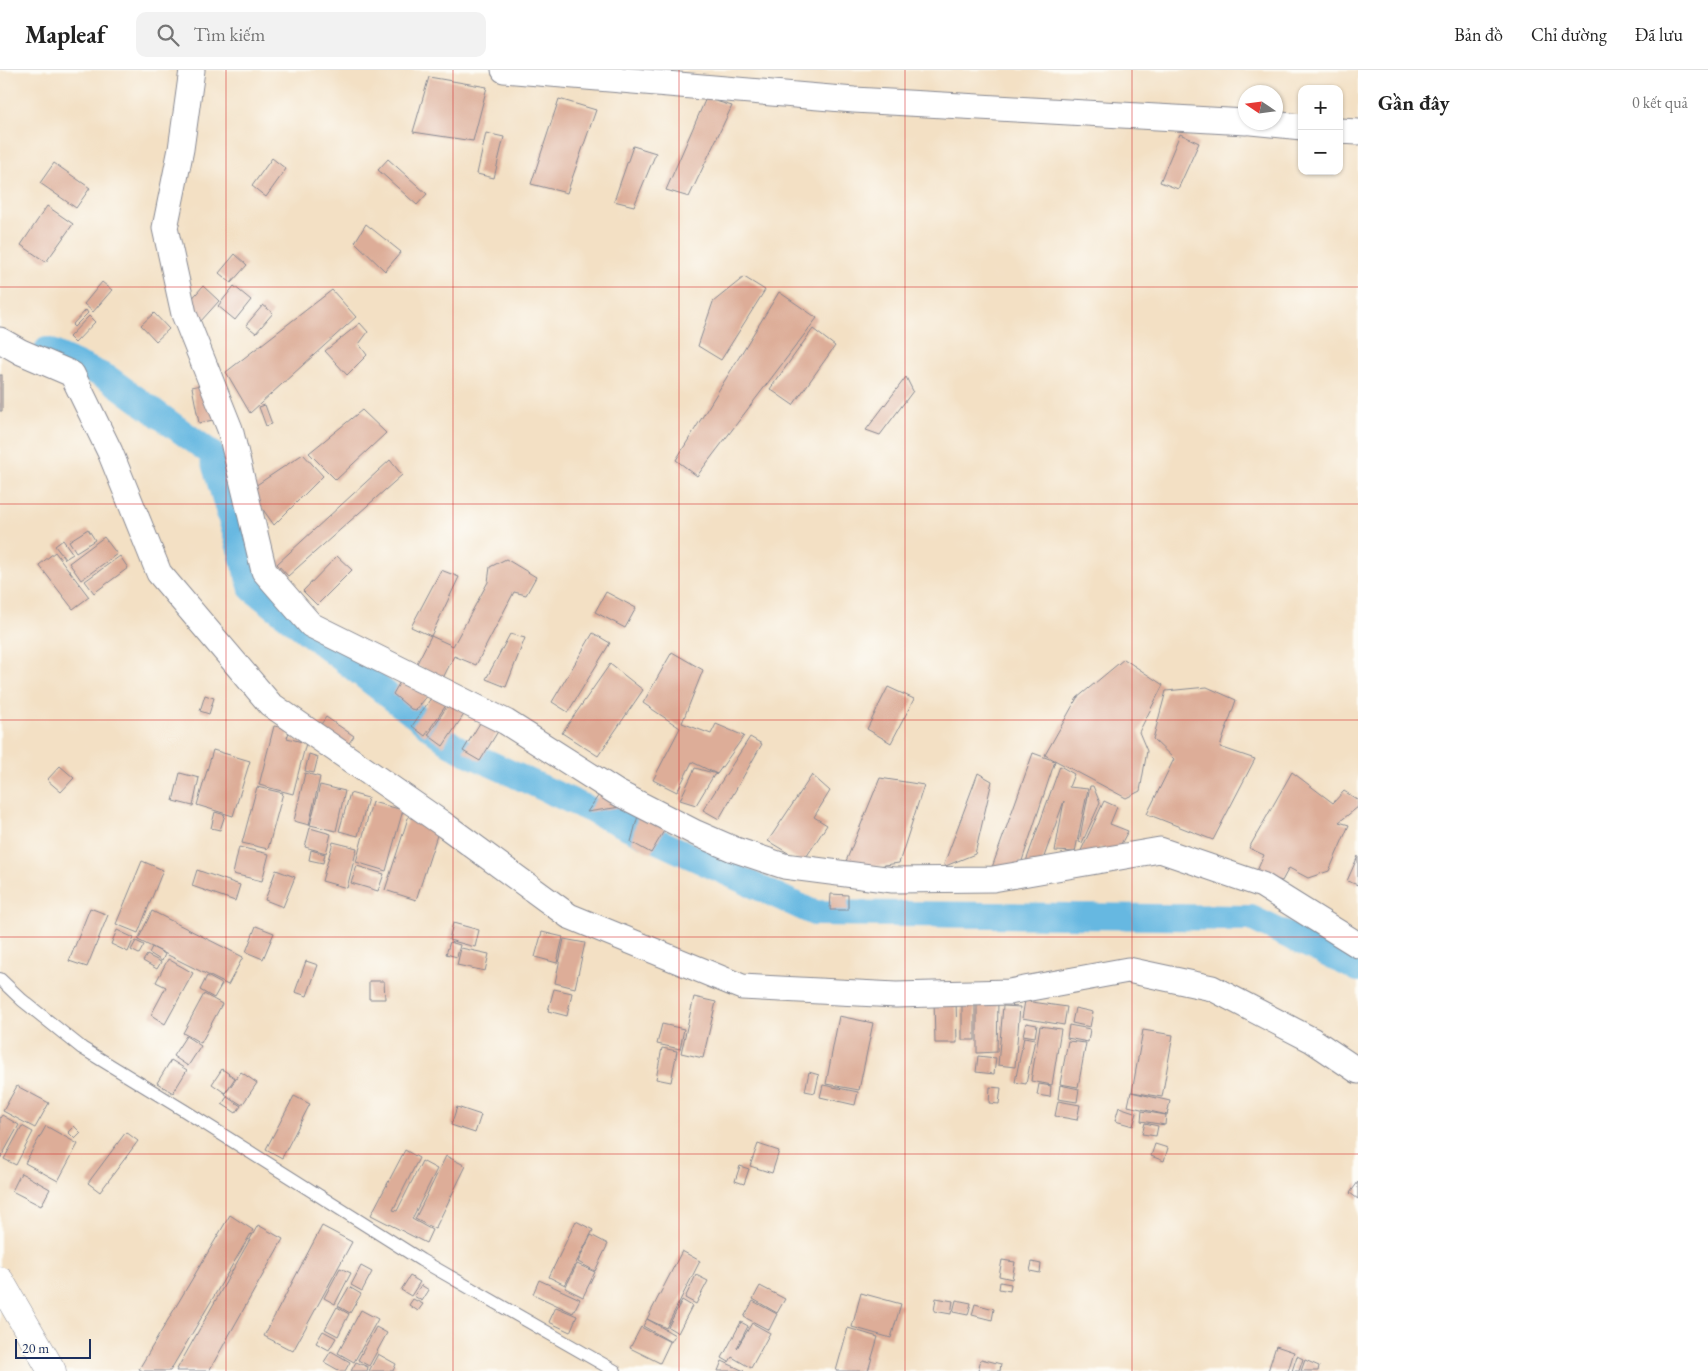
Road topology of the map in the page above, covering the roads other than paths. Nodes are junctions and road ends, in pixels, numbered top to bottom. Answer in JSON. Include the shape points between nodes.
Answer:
{"nodes":[{"id":1,"x":192,"y":70,"type":"edge"},
{"id":2,"x":504,"y":70,"type":"edge"},
{"id":3,"x":1238,"y":122,"type":"edge"},
{"id":4,"x":1283,"y":125,"type":"edge"},
{"id":5,"x":1298,"y":127,"type":"edge"},
{"id":6,"x":1343,"y":130,"type":"edge"},
{"id":7,"x":1358,"y":132,"type":"edge"},
{"id":8,"x":0,"y":340,"type":"edge"},
{"id":9,"x":1358,"y":945,"type":"edge"},
{"id":10,"x":0,"y":980,"type":"edge"},
{"id":11,"x":1358,"y":1071,"type":"edge"},
{"id":12,"x":0,"y":1281,"type":"edge"},
{"id":13,"x":52,"y":1371,"type":"edge"},
{"id":14,"x":615,"y":1371,"type":"edge"}],
"edges":[{"from":1,"to":9,"type":"street","via":[[165,228],[184,314],[230,429],[264,571],[311,625],[506,722],[616,792],[696,833],[784,866],[893,880],[993,879],[1160,850],[1262,886]]},
{"from":2,"to":3,"type":"street","via":[[854,100]]},
{"from":4,"to":5,"type":"street"},
{"from":6,"to":7,"type":"street"},
{"from":8,"to":11,"type":"street","via":[[72,374],[110,452],[159,573],[270,704],[569,916],[742,988],[896,996],[1009,992],[1128,970],[1212,988],[1312,1040]]},
{"from":10,"to":14,"type":"lane","via":[[82,1048],[421,1260]]},
{"from":12,"to":13,"type":"street"}]}
